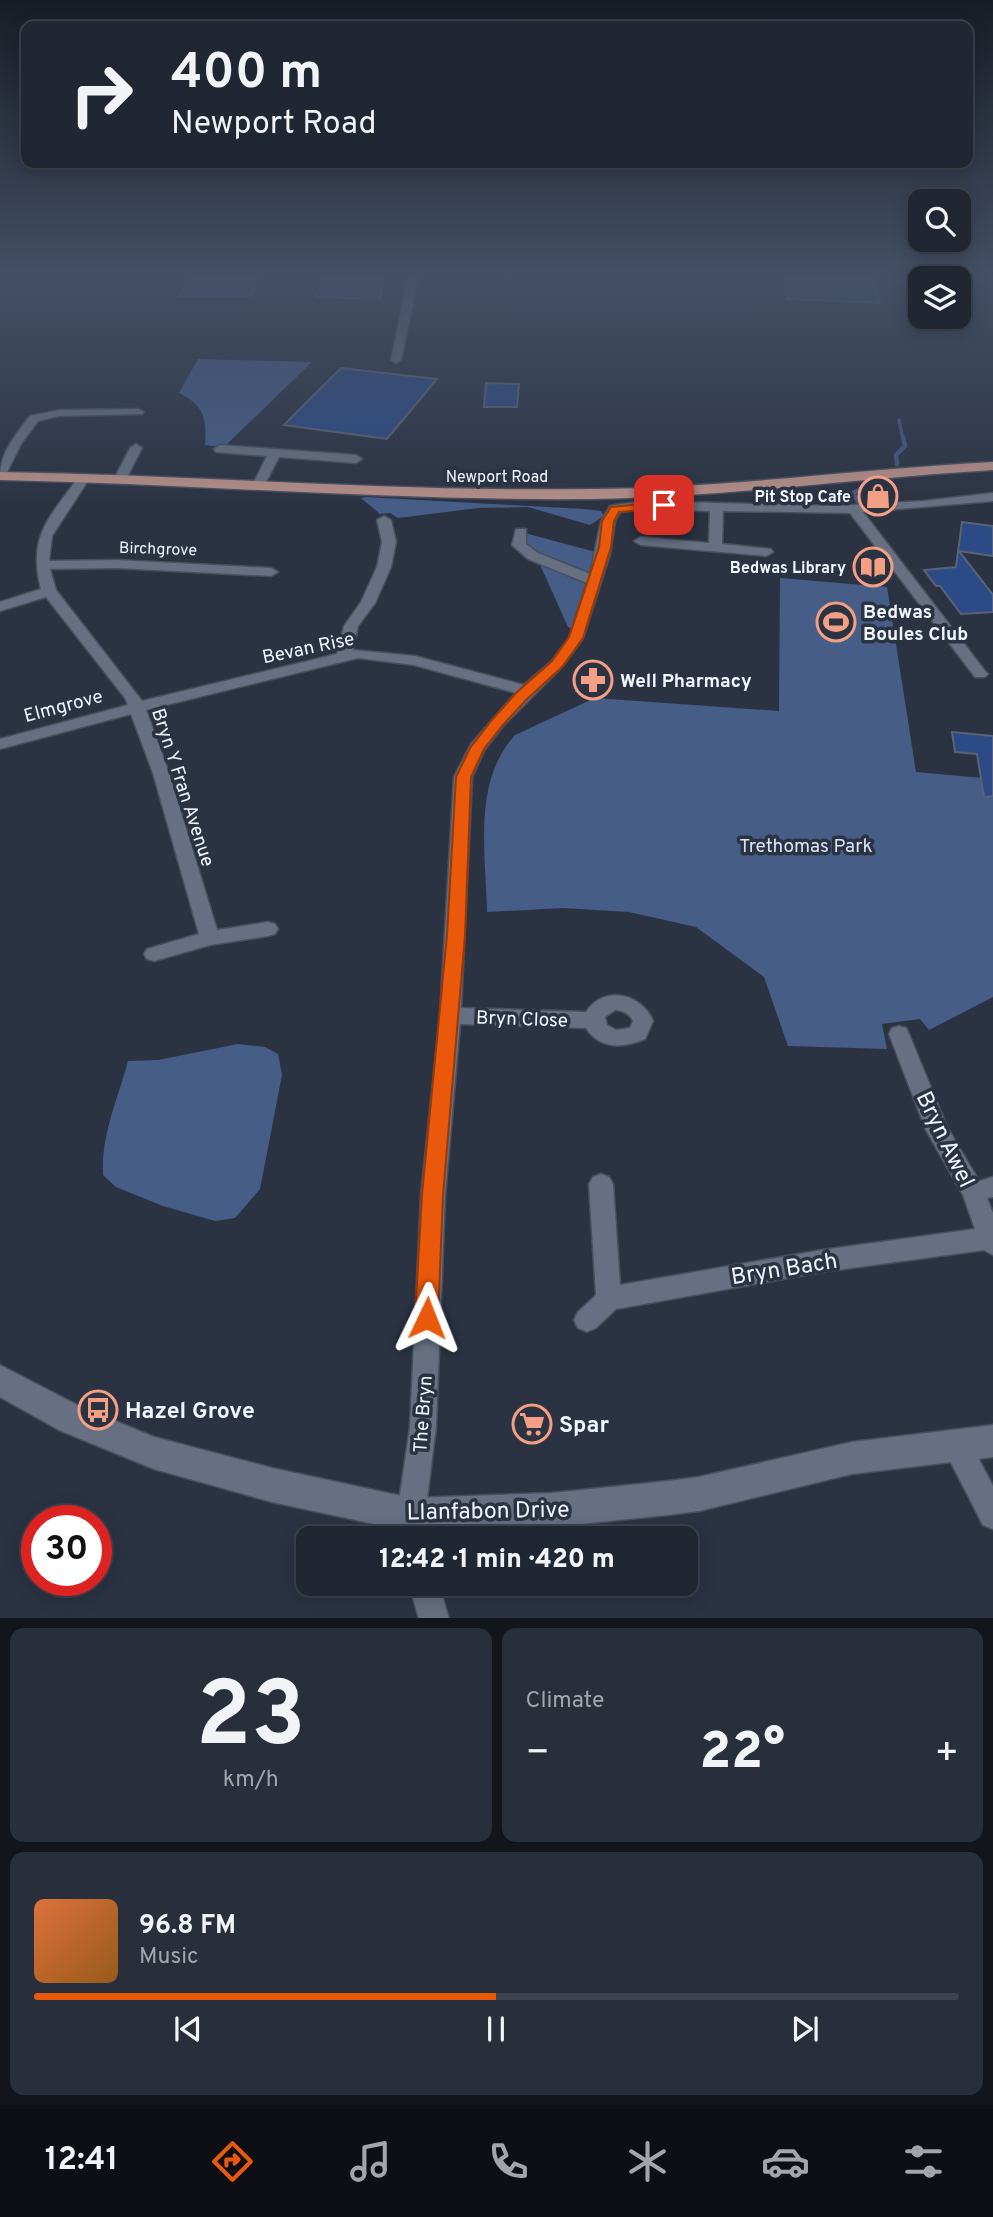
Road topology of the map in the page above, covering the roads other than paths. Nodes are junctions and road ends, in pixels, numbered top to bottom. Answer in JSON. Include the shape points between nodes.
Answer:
{"nodes":[{"id":1,"x":397,"y":354,"type":"edge"},
{"id":2,"x":396,"y":360,"type":"dead end"},
{"id":3,"x":138,"y":412,"type":"dead end"},
{"id":4,"x":136,"y":448,"type":"dead end"},
{"id":5,"x":220,"y":449,"type":"dead end"},
{"id":6,"x":274,"y":454,"type":"junction"},
{"id":7,"x":356,"y":459,"type":"dead end"},
{"id":8,"x":993,"y":466,"type":"edge"},
{"id":9,"x":0,"y":475,"type":"edge"},
{"id":10,"x":83,"y":479,"type":"junction"},
{"id":11,"x":120,"y":480,"type":"junction"},
{"id":12,"x":259,"y":484,"type":"junction"},
{"id":13,"x":993,"y":497,"type":"edge"},
{"id":14,"x":717,"y":506,"type":"junction"},
{"id":15,"x":854,"y":509,"type":"junction"},
{"id":16,"x":384,"y":520,"type":"dead end"},
{"id":17,"x":521,"y":532,"type":"dead end"},
{"id":18,"x":641,"y":541,"type":"dead end"},
{"id":19,"x":715,"y":548,"type":"junction"},
{"id":20,"x":766,"y":552,"type":"dead end"},
{"id":21,"x":42,"y":565,"type":"junction"},
{"id":22,"x":271,"y":572,"type":"dead end"},
{"id":23,"x":594,"y":581,"type":"junction"},
{"id":24,"x":50,"y":591,"type":"junction"},
{"id":25,"x":0,"y":607,"type":"edge"},
{"id":26,"x":344,"y":654,"type":"junction"},
{"id":27,"x":981,"y":674,"type":"dead end"},
{"id":28,"x":527,"y":691,"type":"junction"},
{"id":29,"x":137,"y":707,"type":"junction"},
{"id":30,"x":0,"y":744,"type":"edge"},
{"id":31,"x":268,"y":929,"type":"dead end"},
{"id":32,"x":211,"y":938,"type":"junction"},
{"id":33,"x":154,"y":954,"type":"dead end"},
{"id":34,"x":450,"y":1016,"type":"junction"},
{"id":35,"x":593,"y":1020,"type":"dead end"},
{"id":36,"x":899,"y":1034,"type":"dead end"},
{"id":37,"x":601,"y":1185,"type":"dead end"},
{"id":38,"x":983,"y":1190,"type":"edge"},
{"id":39,"x":992,"y":1241,"type":"edge"},
{"id":40,"x":610,"y":1299,"type":"junction"},
{"id":41,"x":587,"y":1320,"type":"dead end"},
{"id":42,"x":0,"y":1380,"type":"edge"},
{"id":43,"x":993,"y":1441,"type":"edge"},
{"id":44,"x":956,"y":1445,"type":"junction"},
{"id":45,"x":993,"y":1515,"type":"edge"},
{"id":46,"x":410,"y":1526,"type":"edge"},
{"id":47,"x":413,"y":1526,"type":"edge"},
{"id":48,"x":421,"y":1526,"type":"edge"},
{"id":49,"x":427,"y":1596,"type":"edge"},
{"id":50,"x":434,"y":1618,"type":"edge"}],
"edges":[{"from":1,"to":2,"type":"street"},
{"from":3,"to":9,"type":"street","via":[[59,413],[34,418],[15,443]]},
{"from":4,"to":11,"type":"street"},
{"from":5,"to":6,"type":"street"},
{"from":6,"to":7,"type":"street"},
{"from":6,"to":12,"type":"street"},
{"from":8,"to":12,"type":"main road","name":"Newport Road","via":[[732,488],[596,494],[432,493]]},
{"from":9,"to":10,"type":"main road","name":"Newport Road"},
{"from":10,"to":11,"type":"main road","name":"Newport Road"},
{"from":10,"to":21,"type":"street","name":"Bryn Y Fran Avenue","via":[[45,536]]},
{"from":11,"to":12,"type":"main road","name":"Newport Road"},
{"from":13,"to":15,"type":"street"},
{"from":14,"to":15,"type":"street"},
{"from":14,"to":19,"type":"street"},
{"from":14,"to":23,"type":"street","name":"The Bryn","via":[[615,509]]},
{"from":15,"to":27,"type":"street"},
{"from":16,"to":26,"type":"street","via":[[389,542],[384,567],[368,603],[351,626]]},
{"from":17,"to":23,"type":"street","via":[[519,545],[533,556]]},
{"from":18,"to":19,"type":"street"},
{"from":19,"to":20,"type":"street"},
{"from":21,"to":22,"type":"street","name":"Birchgrove"},
{"from":21,"to":24,"type":"street","name":"Bryn Y Fran Avenue"},
{"from":23,"to":28,"type":"street","name":"The Bryn","via":[[576,638],[557,664]]},
{"from":24,"to":25,"type":"street"},
{"from":24,"to":29,"type":"street","name":"Bryn Y Fran Avenue","via":[[128,687]]},
{"from":26,"to":28,"type":"street","name":"Bevan Rise","via":[[415,661]]},
{"from":26,"to":29,"type":"street","name":"Bevan Rise"},
{"from":28,"to":34,"type":"street","name":"The Bryn","via":[[477,748],[463,777]]},
{"from":29,"to":30,"type":"street","name":"Elmgrove"},
{"from":29,"to":32,"type":"street","name":"Bryn Y Fran Avenue"},
{"from":31,"to":32,"type":"street"},
{"from":32,"to":33,"type":"street"},
{"from":34,"to":35,"type":"street","name":"Bryn Close"},
{"from":34,"to":47,"type":"street","name":"The Bryn","via":[[433,1195],[423,1427]]},
{"from":36,"to":38,"type":"street","name":"Bryn Awel","via":[[937,1130]]},
{"from":37,"to":40,"type":"street"},
{"from":38,"to":39,"type":"street","name":"Bryn Awel"},
{"from":39,"to":40,"type":"street","name":"Bryn Bach","via":[[822,1261]]},
{"from":40,"to":41,"type":"street"},
{"from":42,"to":46,"type":"street","name":"Llanfabon Drive","via":[[70,1419],[154,1453]]},
{"from":43,"to":44,"type":"street","name":"Llanfabon Drive"},
{"from":44,"to":45,"type":"street"},
{"from":44,"to":48,"type":"street","name":"Llanfabon Drive","via":[[852,1458],[699,1494]]},
{"from":49,"to":50,"type":"street"}]}
